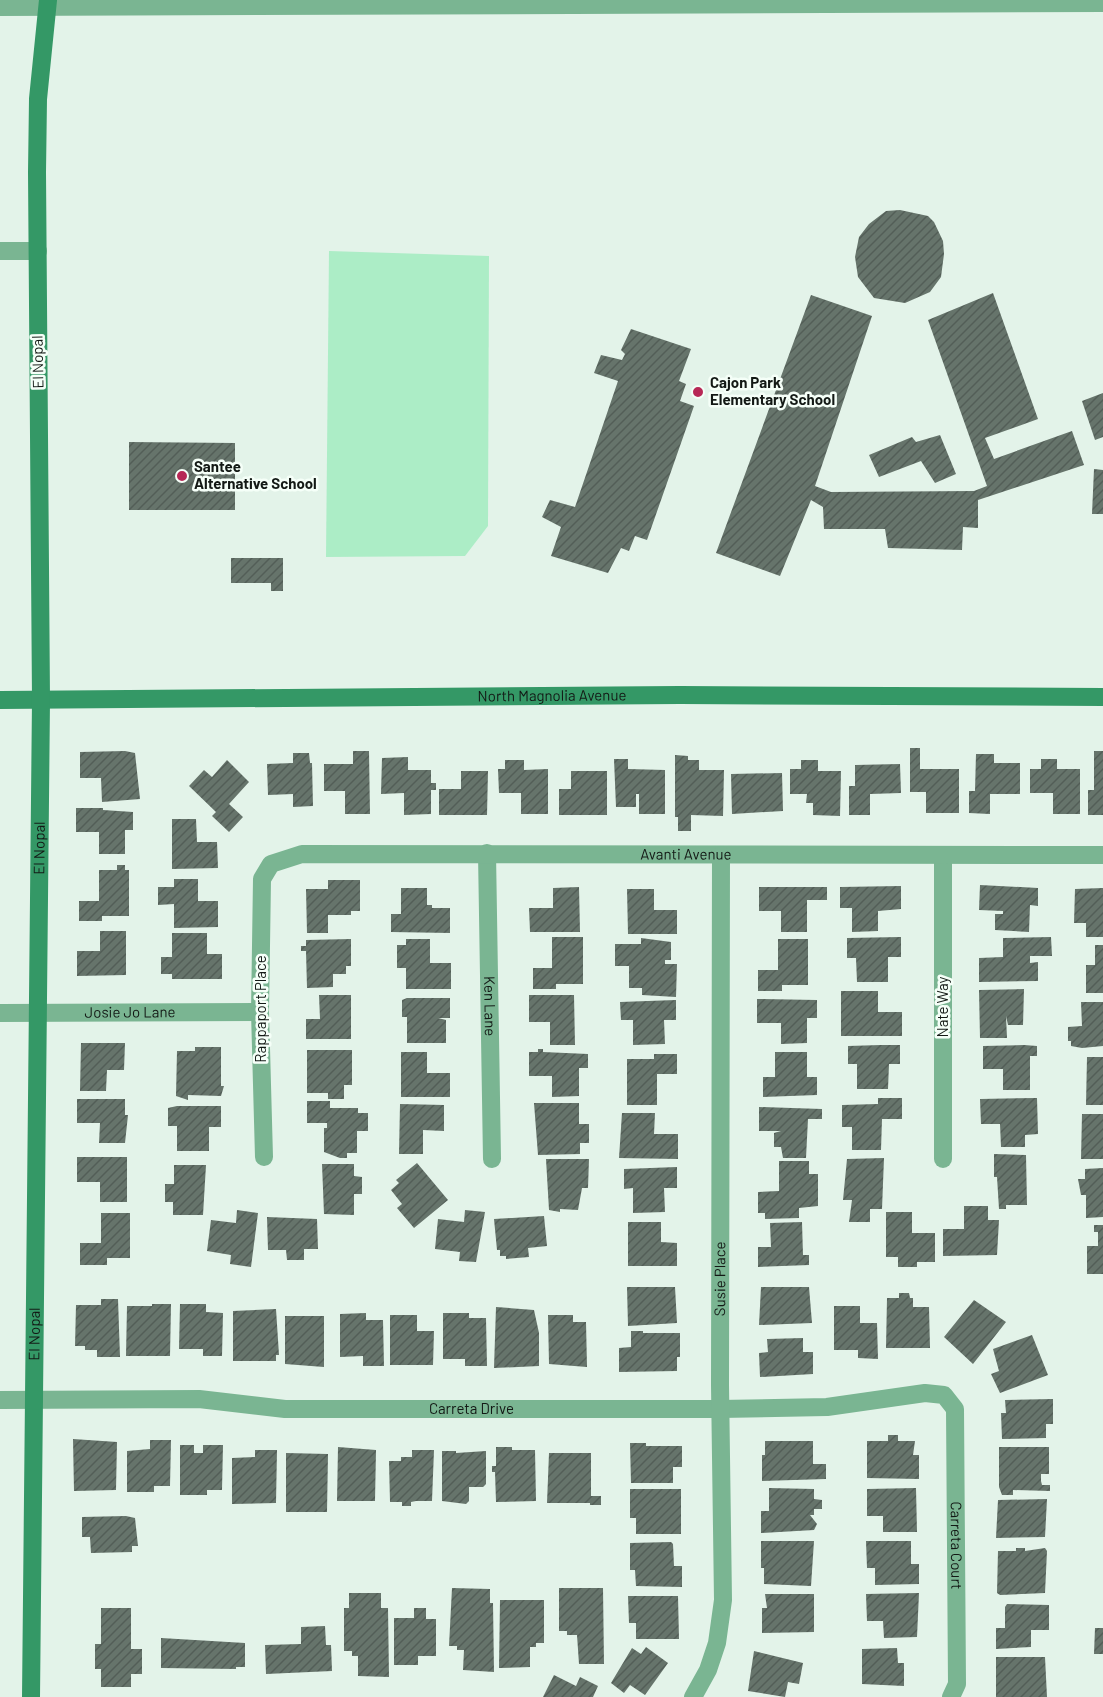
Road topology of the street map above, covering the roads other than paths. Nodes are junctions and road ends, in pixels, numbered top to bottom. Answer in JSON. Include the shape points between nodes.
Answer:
{"nodes":[{"id":1,"x":48,"y":3,"type":"edge"},
{"id":2,"x":1103,"y":3,"type":"edge"},
{"id":3,"x":0,"y":8,"type":"edge"},
{"id":4,"x":0,"y":251,"type":"edge"},
{"id":5,"x":38,"y":251,"type":"junction"},
{"id":6,"x":1103,"y":697,"type":"edge"},
{"id":7,"x":0,"y":700,"type":"edge"},
{"id":8,"x":41,"y":700,"type":"junction"},
{"id":9,"x":487,"y":853,"type":"junction"},
{"id":10,"x":721,"y":855,"type":"junction"},
{"id":11,"x":943,"y":855,"type":"junction"},
{"id":12,"x":1103,"y":855,"type":"edge"},
{"id":13,"x":271,"y":864,"type":"joint"},
{"id":14,"x":260,"y":1012,"type":"junction"},
{"id":15,"x":0,"y":1013,"type":"edge"},
{"id":16,"x":37,"y":1013,"type":"junction"},
{"id":17,"x":264,"y":1157,"type":"dead end"},
{"id":18,"x":492,"y":1159,"type":"dead end"},
{"id":19,"x":943,"y":1159,"type":"dead end"},
{"id":20,"x":944,"y":1395,"type":"joint"},
{"id":21,"x":0,"y":1400,"type":"edge"},
{"id":22,"x":33,"y":1401,"type":"junction"},
{"id":23,"x":720,"y":1409,"type":"junction"},
{"id":24,"x":31,"y":1697,"type":"edge"},
{"id":25,"x":693,"y":1697,"type":"edge"},
{"id":26,"x":951,"y":1697,"type":"edge"}],
"edges":[{"from":1,"to":2,"type":"street"},
{"from":1,"to":3,"type":"street"},
{"from":1,"to":5,"type":"main road","name":"El Nopal","via":[[38,99]]},
{"from":4,"to":5,"type":"street"},
{"from":5,"to":8,"type":"main road","name":"El Nopal"},
{"from":6,"to":8,"type":"main road","name":"North Magnolia Avenue","via":[[668,695]]},
{"from":7,"to":8,"type":"main road","name":"North Magnolia Avenue"},
{"from":8,"to":16,"type":"main road","name":"El Nopal"},
{"from":9,"to":10,"type":"street","name":"Avanti Avenue"},
{"from":9,"to":13,"type":"street","name":"Avanti Avenue","via":[[302,854]]},
{"from":9,"to":18,"type":"street","name":"Ken Lane"},
{"from":10,"to":11,"type":"street","name":"Avanti Avenue"},
{"from":10,"to":23,"type":"street","name":"Susie Place"},
{"from":11,"to":12,"type":"street","name":"Avanti Avenue"},
{"from":11,"to":19,"type":"street","name":"Nate Way"},
{"from":13,"to":14,"type":"street","name":"Rappaport Place","via":[[262,879]]},
{"from":14,"to":16,"type":"street","name":"Josie Jo Lane"},
{"from":14,"to":17,"type":"street","name":"Rappaport Place"},
{"from":15,"to":16,"type":"street","name":"Josie Jo Lane"},
{"from":16,"to":22,"type":"main road","name":"El Nopal"},
{"from":20,"to":23,"type":"street","name":"Carreta Drive","via":[[925,1393],[827,1407]]},
{"from":20,"to":26,"type":"street","name":"Carreta Court","via":[[955,1408],[957,1684]]},
{"from":21,"to":22,"type":"street","name":"Carreta Drive"},
{"from":22,"to":23,"type":"street","name":"Carreta Drive","via":[[199,1399],[285,1409]]},
{"from":22,"to":24,"type":"main road","name":"El Nopal"},
{"from":23,"to":25,"type":"street","name":"Susie Place","via":[[722,1622],[710,1664]]}]}
